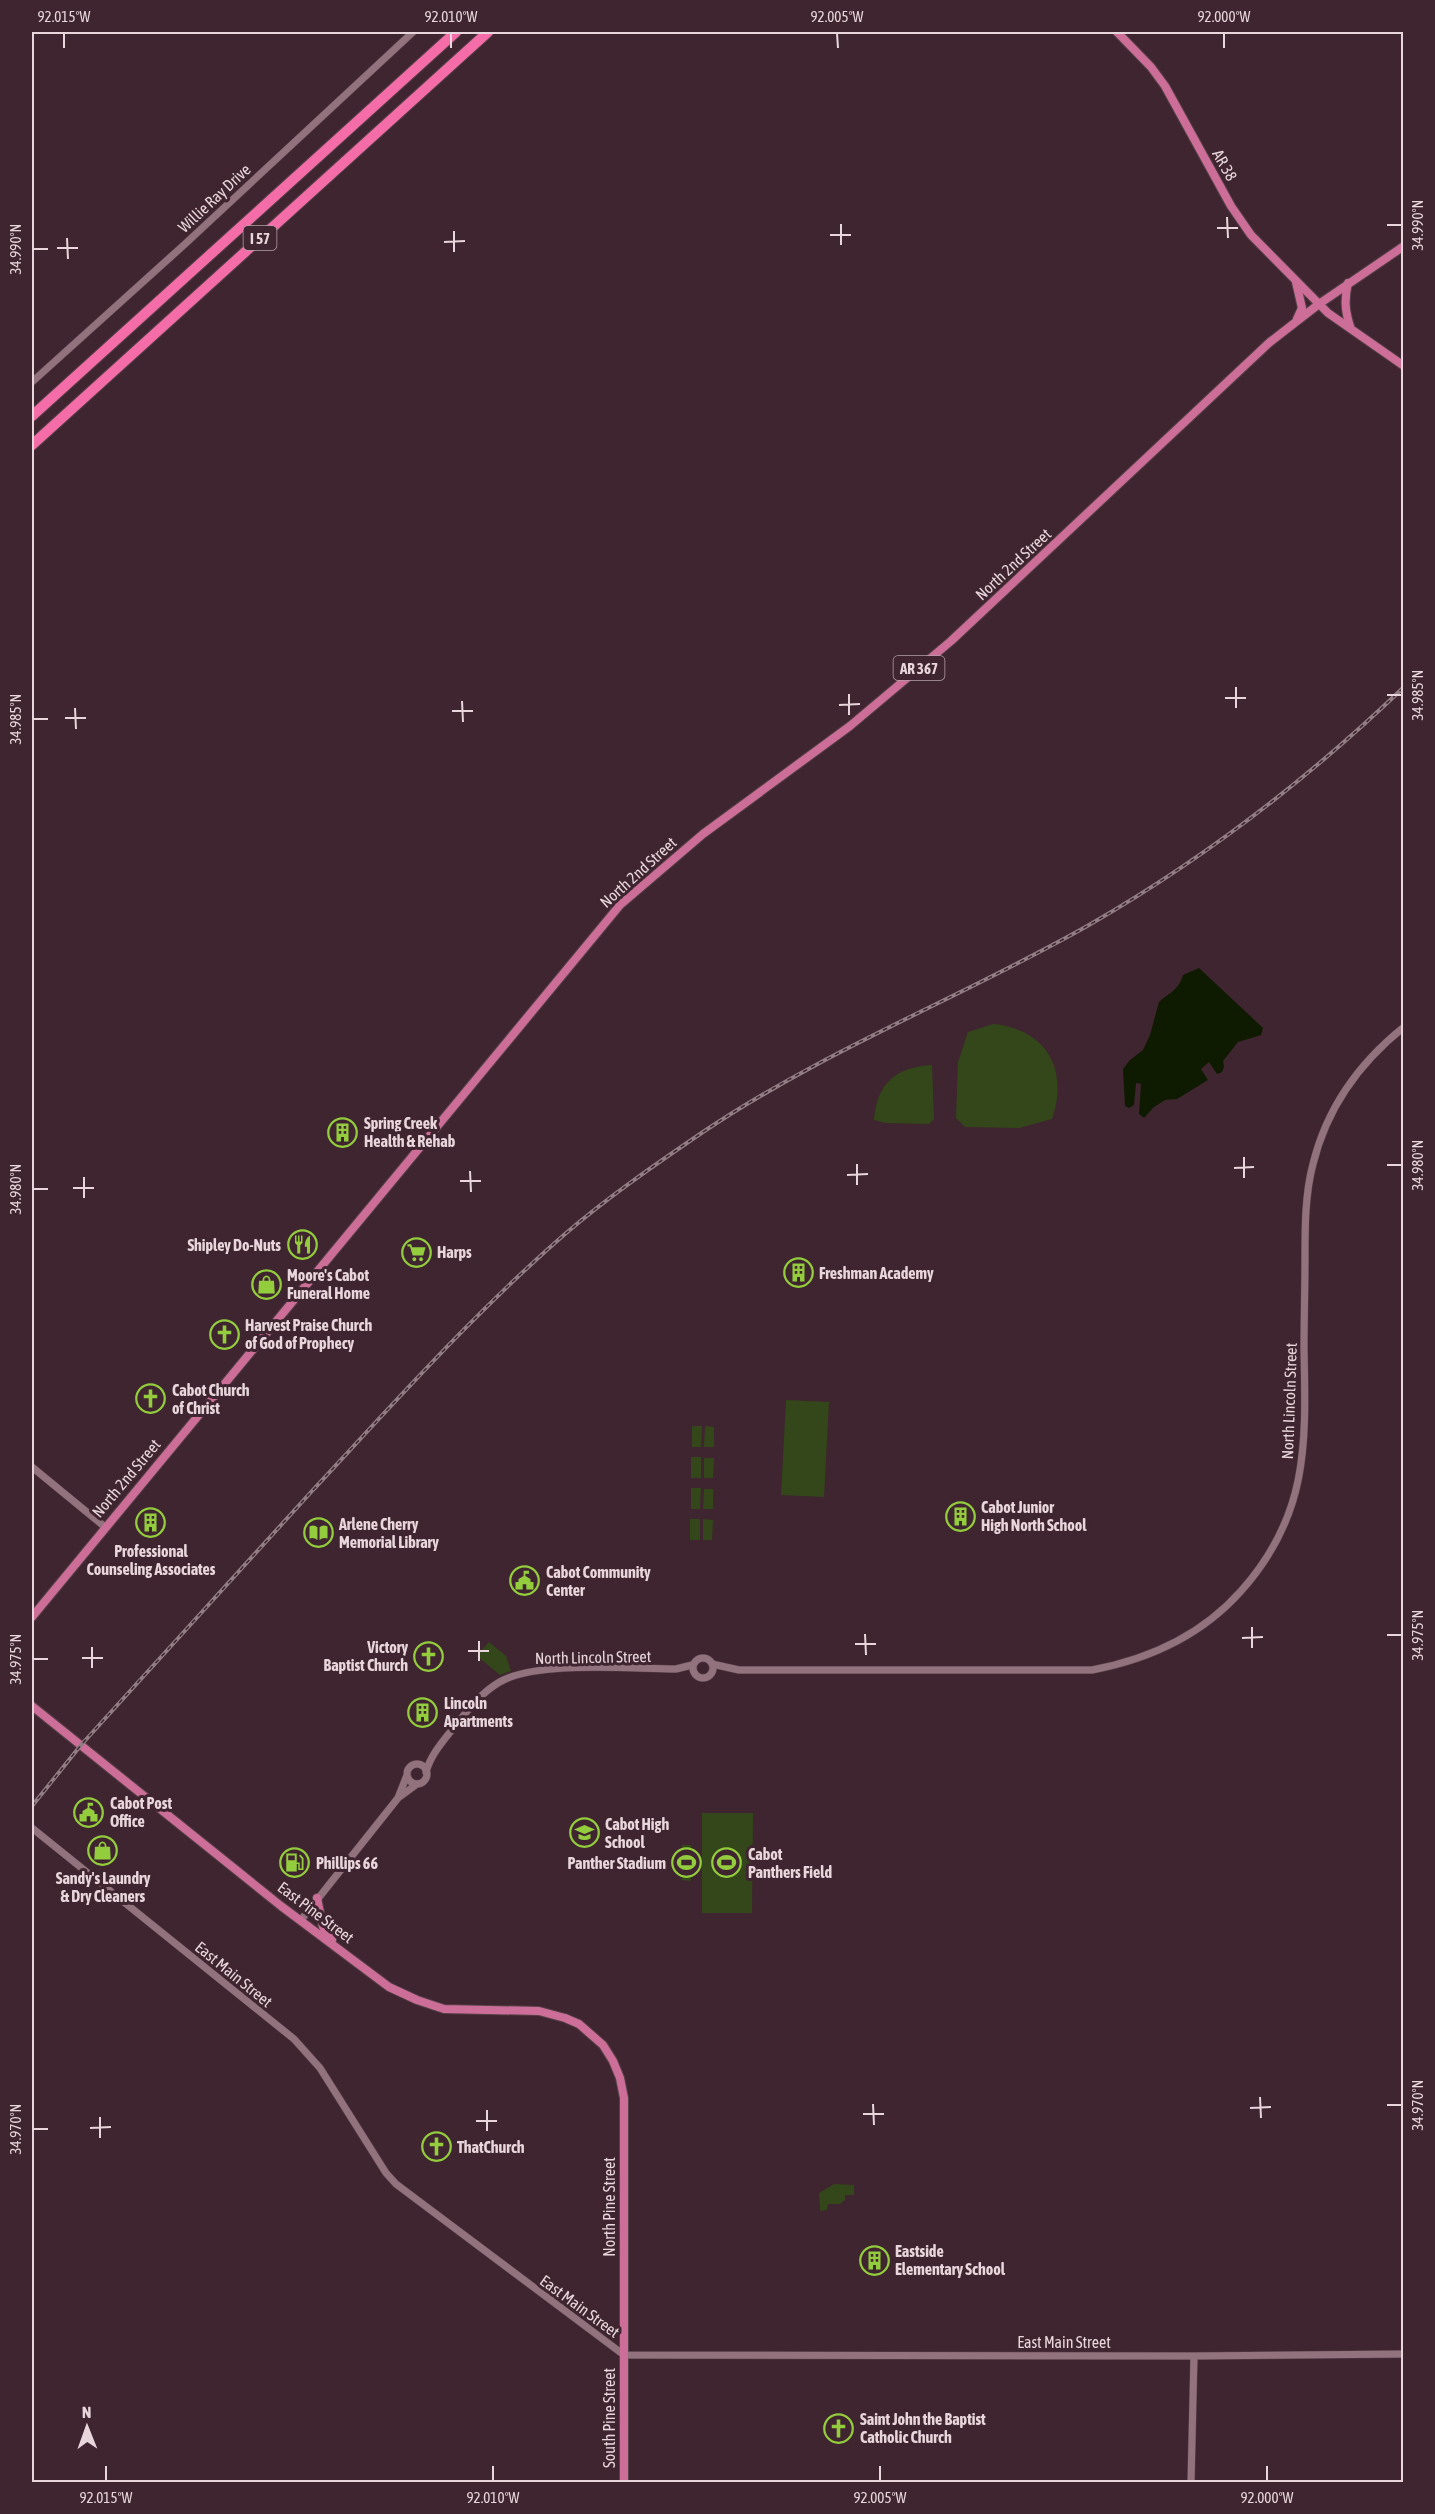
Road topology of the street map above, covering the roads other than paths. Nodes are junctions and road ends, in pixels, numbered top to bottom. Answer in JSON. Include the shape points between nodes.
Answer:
{"nodes":[{"id":1,"x":413,"y":32,"type":"edge"},
{"id":2,"x":447,"y":32,"type":"edge"},
{"id":3,"x":456,"y":32,"type":"edge"},
{"id":4,"x":488,"y":32,"type":"edge"},
{"id":5,"x":498,"y":32,"type":"edge"},
{"id":6,"x":1117,"y":32,"type":"edge"},
{"id":7,"x":453,"y":64,"type":"junction"},
{"id":8,"x":391,"y":91,"type":"junction"},
{"id":9,"x":1404,"y":246,"type":"edge"},
{"id":10,"x":1295,"y":279,"type":"junction"},
{"id":11,"x":1348,"y":283,"type":"junction"},
{"id":12,"x":1319,"y":304,"type":"junction"},
{"id":13,"x":1296,"y":321,"type":"junction"},
{"id":14,"x":1351,"y":329,"type":"junction"},
{"id":15,"x":1404,"y":366,"type":"edge"},
{"id":16,"x":32,"y":382,"type":"edge"},
{"id":17,"x":32,"y":416,"type":"edge"},
{"id":18,"x":32,"y":445,"type":"edge"},
{"id":19,"x":1404,"y":1027,"type":"edge"},
{"id":20,"x":32,"y":1467,"type":"edge"},
{"id":21,"x":105,"y":1527,"type":"junction"},
{"id":22,"x":32,"y":1617,"type":"edge"},
{"id":23,"x":692,"y":1668,"type":"junction"},
{"id":24,"x":712,"y":1668,"type":"junction"},
{"id":25,"x":32,"y":1706,"type":"edge"},
{"id":26,"x":436,"y":1751,"type":"junction"},
{"id":27,"x":416,"y":1765,"type":"junction"},
{"id":28,"x":426,"y":1772,"type":"junction"},
{"id":29,"x":407,"y":1775,"type":"junction"},
{"id":30,"x":417,"y":1784,"type":"junction"},
{"id":31,"x":398,"y":1798,"type":"junction"},
{"id":32,"x":32,"y":1830,"type":"edge"},
{"id":33,"x":318,"y":1898,"type":"junction"},
{"id":34,"x":301,"y":1920,"type":"junction"},
{"id":35,"x":337,"y":1948,"type":"junction"},
{"id":36,"x":613,"y":2061,"type":"joint"},
{"id":37,"x":1404,"y":2354,"type":"edge"},
{"id":38,"x":624,"y":2355,"type":"junction"},
{"id":39,"x":1194,"y":2356,"type":"junction"},
{"id":40,"x":624,"y":2482,"type":"edge"},
{"id":41,"x":1191,"y":2482,"type":"edge"}],
"edges":[{"from":1,"to":16,"type":"street","name":"Willie Ray Drive"},
{"from":2,"to":8,"type":"highway","via":[[401,76]]},
{"from":3,"to":8,"type":"highway","number":"I 57"},
{"from":4,"to":7,"type":"highway","number":"I 57"},
{"from":5,"to":7,"type":"highway"},
{"from":6,"to":10,"type":"main road","name":"AR 38","via":[[1165,86],[1251,235]]},
{"from":7,"to":18,"type":"highway","number":"I 57"},
{"from":8,"to":17,"type":"highway","number":"I 57"},
{"from":9,"to":11,"type":"main road","number":"AR 367"},
{"from":10,"to":12,"type":"main road","name":"AR 38"},
{"from":10,"to":13,"type":"main road","via":[[1302,308]]},
{"from":11,"to":12,"type":"main road","number":"AR 367"},
{"from":11,"to":14,"type":"main road","via":[[1344,300]]},
{"from":12,"to":13,"type":"main road","name":"North 2nd Street","number":"AR 367"},
{"from":12,"to":14,"type":"main road","name":"AR 38"},
{"from":13,"to":21,"type":"main road","name":"North 2nd Street","number":"AR 367","via":[[951,641],[850,726],[703,834],[620,905]]},
{"from":14,"to":15,"type":"main road","name":"AR 38"},
{"from":19,"to":24,"type":"street","name":"North Lincoln Street","via":[[1380,1046],[1347,1085],[1326,1125],[1314,1160],[1306,1209],[1305,1444],[1298,1485],[1286,1524],[1268,1557],[1234,1599],[1172,1645],[1121,1665],[1092,1670]]},
{"from":20,"to":21,"type":"street"},
{"from":21,"to":22,"type":"main road","name":"North 2nd Street","number":"AR 367"},
{"from":23,"to":24,"type":"street","via":[[702,1678],[708,1677]]},
{"from":23,"to":24,"type":"street","via":[[695,1660],[702,1658],[708,1659]]},
{"from":23,"to":26,"type":"street","name":"North Lincoln Street","via":[[540,1669],[517,1674],[485,1692]]},
{"from":25,"to":34,"type":"main road","name":"East Pine Street"},
{"from":26,"to":27,"type":"street","name":"North Lincoln Street"},
{"from":26,"to":28,"type":"street","name":"North Lincoln Street"},
{"from":27,"to":28,"type":"street","via":[[423,1766]]},
{"from":27,"to":29,"type":"street","name":"North Lincoln Street","via":[[409,1768]]},
{"from":28,"to":30,"type":"street","name":"North Lincoln Street","via":[[425,1779]]},
{"from":29,"to":30,"type":"street","via":[[410,1782]]},
{"from":29,"to":31,"type":"street","name":"North Lincoln Street"},
{"from":30,"to":31,"type":"street","name":"North Lincoln Street"},
{"from":31,"to":33,"type":"street","name":"North Lincoln Street"},
{"from":32,"to":38,"type":"street","name":"East Main Street","via":[[294,2039],[320,2068],[396,2184]]},
{"from":33,"to":34,"type":"street","name":"North Lincoln Street"},
{"from":33,"to":35,"type":"main road","via":[[323,1927]]},
{"from":34,"to":35,"type":"main road","name":"East Pine Street"},
{"from":35,"to":36,"type":"main road","name":"East Pine Street","via":[[389,1987],[434,2006],[539,2011],[565,2018],[592,2034]]},
{"from":36,"to":38,"type":"main road","name":"North Pine Street","via":[[624,2098]]},
{"from":37,"to":39,"type":"street","name":"East Main Street"},
{"from":38,"to":39,"type":"street","name":"East Main Street"},
{"from":38,"to":40,"type":"main road","name":"South Pine Street"},
{"from":39,"to":41,"type":"street"}]}
